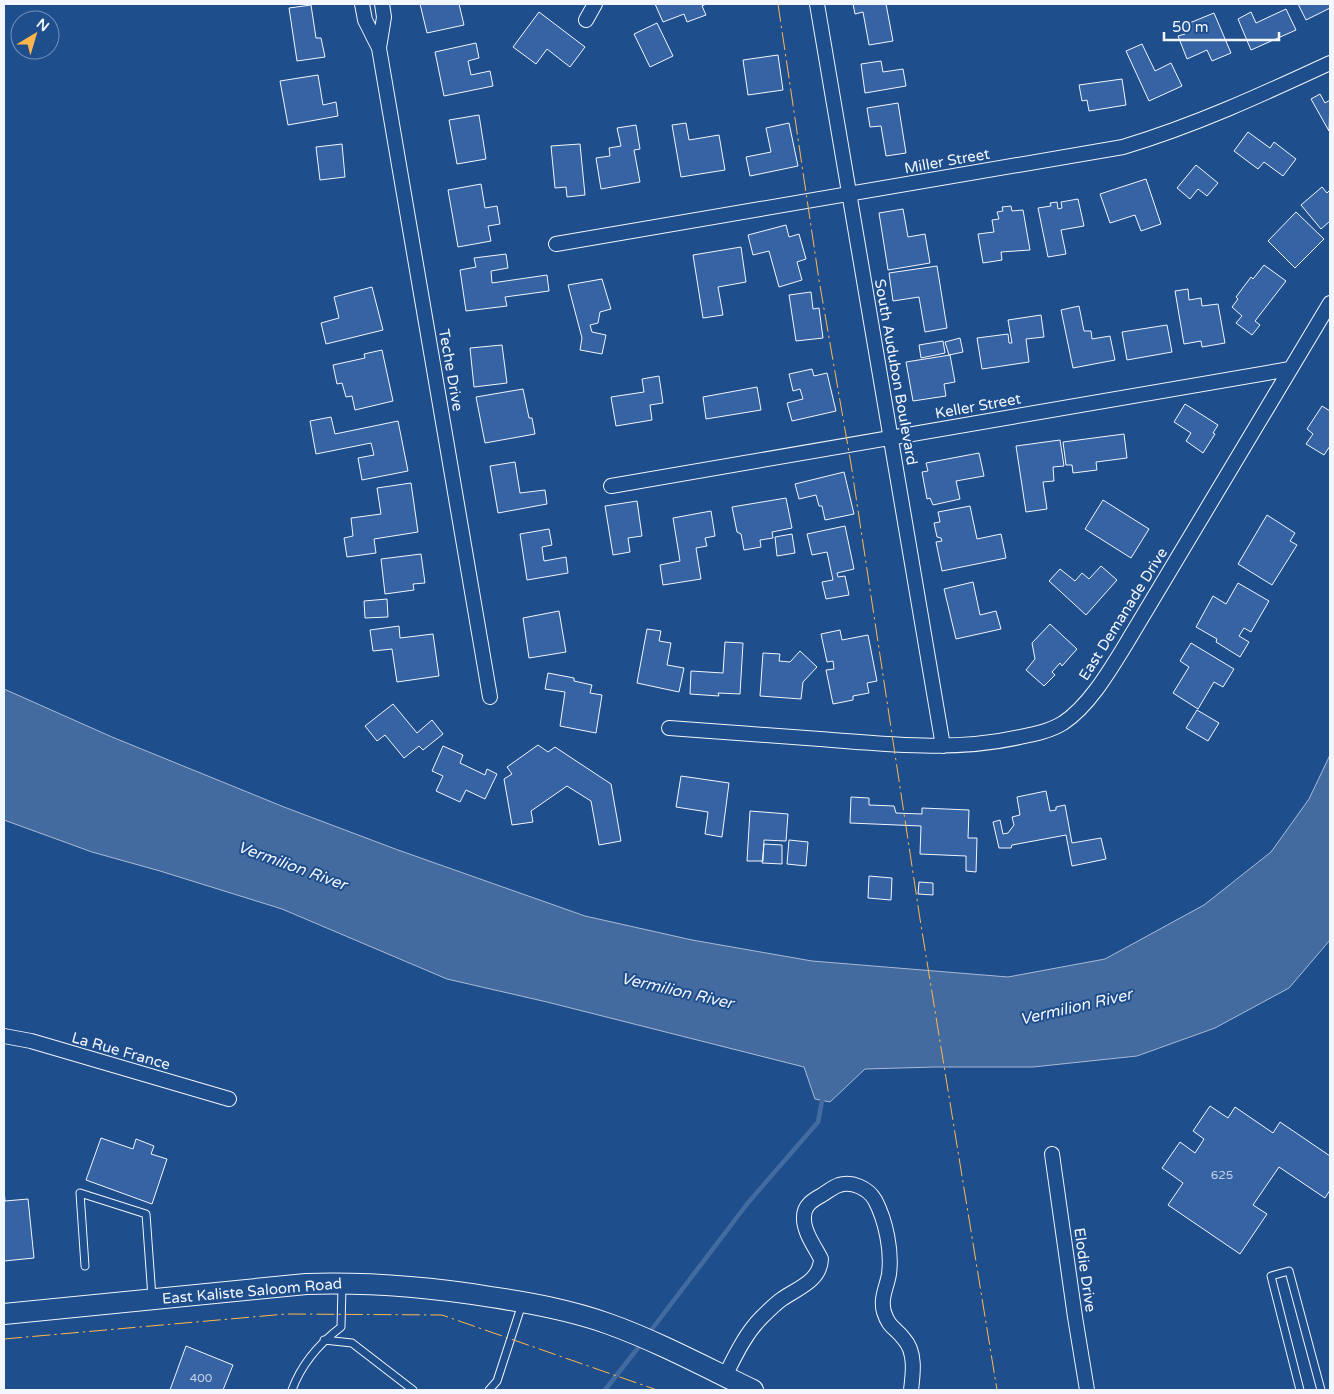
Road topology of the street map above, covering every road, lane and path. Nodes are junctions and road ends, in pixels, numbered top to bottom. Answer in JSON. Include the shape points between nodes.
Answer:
{"nodes":[{"id":1,"x":362,"y":4,"type":"edge"},
{"id":2,"x":382,"y":4,"type":"edge"},
{"id":3,"x":595,"y":4,"type":"edge"},
{"id":4,"x":817,"y":4,"type":"edge"},
{"id":5,"x":586,"y":20,"type":"dead end"},
{"id":6,"x":379,"y":48,"type":"junction"},
{"id":7,"x":1330,"y":63,"type":"edge"},
{"id":8,"x":848,"y":195,"type":"junction"},
{"id":9,"x":556,"y":244,"type":"dead end"},
{"id":10,"x":1330,"y":303,"type":"edge"},
{"id":11,"x":1290,"y":369,"type":"junction"},
{"id":12,"x":891,"y":438,"type":"junction"},
{"id":13,"x":612,"y":486,"type":"dead end"},
{"id":14,"x":490,"y":697,"type":"dead end"},
{"id":15,"x":669,"y":728,"type":"dead end"},
{"id":16,"x":943,"y":746,"type":"junction"},
{"id":17,"x":4,"y":1036,"type":"edge"},
{"id":18,"x":229,"y":1099,"type":"dead end"},
{"id":19,"x":1052,"y":1154,"type":"dead end"},
{"id":20,"x":85,"y":1266,"type":"dead end"},
{"id":21,"x":343,"y":1283,"type":"junction"},
{"id":22,"x":153,"y":1300,"type":"junction"},
{"id":23,"x":523,"y":1302,"type":"junction"},
{"id":24,"x":4,"y":1314,"type":"edge"},
{"id":25,"x":324,"y":1340,"type":"junction"},
{"id":26,"x":725,"y":1376,"type":"junction"},
{"id":27,"x":292,"y":1390,"type":"edge"},
{"id":28,"x":413,"y":1390,"type":"edge"},
{"id":29,"x":489,"y":1390,"type":"edge"},
{"id":30,"x":752,"y":1390,"type":"edge"},
{"id":31,"x":911,"y":1390,"type":"edge"},
{"id":32,"x":1087,"y":1390,"type":"edge"},
{"id":33,"x":1300,"y":1390,"type":"edge"},
{"id":34,"x":1321,"y":1390,"type":"edge"}],
"edges":[{"from":1,"to":6,"type":"street","name":"Teche Drive","via":[[365,20]]},
{"from":2,"to":6,"type":"street","name":"Teche Drive","via":[[384,17]]},
{"from":3,"to":5,"type":"street"},
{"from":4,"to":8,"type":"street","name":"South Audubon Boulevard"},
{"from":6,"to":14,"type":"street","name":"Teche Drive"},
{"from":7,"to":8,"type":"street","name":"Miller Street","via":[[1211,117],[1123,147]]},
{"from":8,"to":9,"type":"street","name":"Miller Street"},
{"from":8,"to":12,"type":"street","name":"South Audubon Boulevard"},
{"from":10,"to":11,"type":"street","name":"East Demanade Drive"},
{"from":11,"to":12,"type":"street","name":"Keller Street"},
{"from":11,"to":16,"type":"street","name":"East Demanade Drive","via":[[1126,644],[1095,690],[1074,714],[1042,733],[991,743]]},
{"from":12,"to":13,"type":"street","name":"Keller Street"},
{"from":12,"to":16,"type":"street","name":"South Audubon Boulevard"},
{"from":15,"to":16,"type":"street","name":"East Demanade Drive"},
{"from":17,"to":18,"type":"street","name":"La Rue France"},
{"from":19,"to":32,"type":"street","name":"Elodie Drive"},
{"from":20,"to":22,"type":"lane","via":[[80,1193],[146,1214]]},
{"from":21,"to":22,"type":"main road","name":"East Kaliste Saloom Road"},
{"from":21,"to":23,"type":"main road","name":"East Kaliste Saloom Road","via":[[443,1289]]},
{"from":21,"to":25,"type":"lane","via":[[341,1327]]},
{"from":22,"to":24,"type":"main road","name":"East Kaliste Saloom Road"},
{"from":23,"to":26,"type":"main road","name":"East Kaliste Saloom Road","via":[[608,1324],[674,1350]]},
{"from":23,"to":29,"type":"lane","via":[[497,1381]]},
{"from":25,"to":27,"type":"lane","via":[[296,1378]]},
{"from":25,"to":28,"type":"lane","via":[[352,1343]]},
{"from":26,"to":30,"type":"main road","name":"East Kaliste Saloom Road"},
{"from":26,"to":31,"type":"street","via":[[744,1340],[761,1318],[782,1299],[809,1282],[818,1270],[821,1259],[804,1226],[806,1208],[812,1200],[838,1185],[849,1184],[870,1193],[883,1220],[889,1275],[883,1298],[884,1309],[892,1328],[909,1347],[913,1362]]},
{"from":33,"to":34,"type":"lane","via":[[1271,1276],[1289,1271]]}]}
